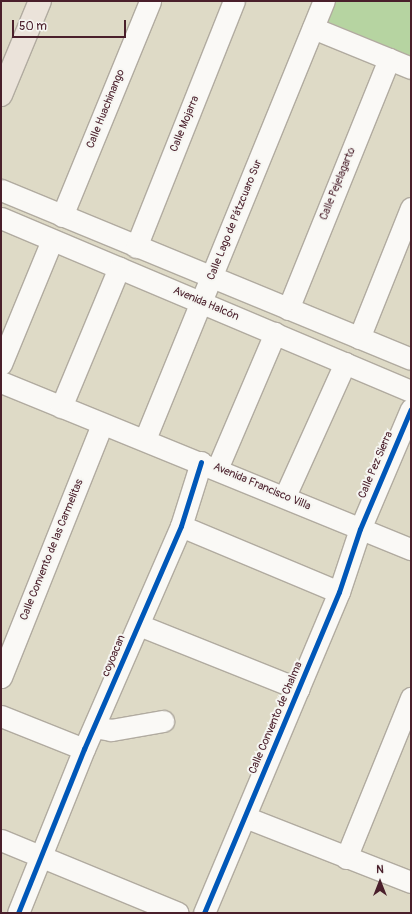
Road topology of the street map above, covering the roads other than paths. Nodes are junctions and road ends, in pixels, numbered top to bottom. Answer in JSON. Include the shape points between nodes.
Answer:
{"nodes":[{"id":1,"x":40,"y":1,"type":"edge"},
{"id":2,"x":150,"y":1,"type":"edge"},
{"id":3,"x":234,"y":1,"type":"edge"},
{"id":4,"x":324,"y":1,"type":"edge"},
{"id":5,"x":313,"y":28,"type":"junction"},
{"id":6,"x":389,"y":59,"type":"junction"},
{"id":7,"x":411,"y":68,"type":"edge"},
{"id":8,"x":1,"y":95,"type":"edge"},
{"id":9,"x":1,"y":190,"type":"edge"},
{"id":10,"x":411,"y":208,"type":"edge"},
{"id":11,"x":62,"y":216,"type":"junction"},
{"id":12,"x":1,"y":218,"type":"edge"},
{"id":13,"x":52,"y":240,"type":"junction"},
{"id":14,"x":136,"y":247,"type":"junction"},
{"id":15,"x":119,"y":268,"type":"junction"},
{"id":16,"x":212,"y":278,"type":"junction"},
{"id":17,"x":200,"y":302,"type":"junction"},
{"id":18,"x":288,"y":309,"type":"junction"},
{"id":19,"x":275,"y":333,"type":"junction"},
{"id":20,"x":359,"y":338,"type":"junction"},
{"id":21,"x":411,"y":359,"type":"edge"},
{"id":22,"x":345,"y":363,"type":"junction"},
{"id":23,"x":1,"y":364,"type":"edge"},
{"id":24,"x":1,"y":382,"type":"edge"},
{"id":25,"x":411,"y":391,"type":"edge"},
{"id":26,"x":61,"y":407,"type":"junction"},
{"id":27,"x":411,"y":409,"type":"edge"},
{"id":28,"x":102,"y":424,"type":"junction"},
{"id":29,"x":145,"y":439,"type":"junction"},
{"id":30,"x":209,"y":465,"type":"junction"},
{"id":31,"x":285,"y":496,"type":"junction"},
{"id":32,"x":181,"y":526,"type":"junction"},
{"id":33,"x":360,"y":528,"type":"junction"},
{"id":34,"x":411,"y":549,"type":"edge"},
{"id":35,"x":339,"y":592,"type":"junction"},
{"id":36,"x":138,"y":625,"type":"junction"},
{"id":37,"x":1,"y":677,"type":"edge"},
{"id":38,"x":299,"y":689,"type":"junction"},
{"id":39,"x":411,"y":698,"type":"edge"},
{"id":40,"x":1,"y":716,"type":"edge"},
{"id":41,"x":163,"y":721,"type":"dead end"},
{"id":42,"x":94,"y":727,"type":"junction"},
{"id":43,"x":84,"y":749,"type":"junction"},
{"id":44,"x":245,"y":817,"type":"junction"},
{"id":45,"x":1,"y":840,"type":"edge"},
{"id":46,"x":41,"y":857,"type":"junction"},
{"id":47,"x":346,"y":858,"type":"junction"},
{"id":48,"x":411,"y":882,"type":"edge"},
{"id":49,"x":18,"y":913,"type":"edge"},
{"id":50,"x":178,"y":913,"type":"edge"},
{"id":51,"x":204,"y":913,"type":"edge"}],
"edges":[{"from":1,"to":8,"type":"main road"},
{"from":2,"to":11,"type":"street","name":"Calle Huachinango"},
{"from":3,"to":14,"type":"street","name":"Calle Mojarra"},
{"from":4,"to":5,"type":"street","name":"Calle Lago de Pátzcuaro Sur"},
{"from":5,"to":6,"type":"street"},
{"from":5,"to":16,"type":"street","name":"Calle Lago de Pátzcuaro Sur"},
{"from":6,"to":7,"type":"street"},
{"from":6,"to":18,"type":"street","name":"Calle Pejelagarto"},
{"from":9,"to":11,"type":"street"},
{"from":10,"to":20,"type":"street"},
{"from":11,"to":14,"type":"street"},
{"from":12,"to":13,"type":"street","name":"Avenida Halcón"},
{"from":13,"to":15,"type":"street","name":"Avenida Halcón"},
{"from":13,"to":23,"type":"street"},
{"from":14,"to":16,"type":"street"},
{"from":15,"to":17,"type":"street","name":"Avenida Halcón"},
{"from":15,"to":26,"type":"street"},
{"from":16,"to":17,"type":"street","name":"Calle Lago de Pátzcuaro Sur"},
{"from":16,"to":18,"type":"street"},
{"from":17,"to":19,"type":"street","name":"Avenida Halcón"},
{"from":17,"to":29,"type":"street","name":"Calle Lago de Pátzcuaro Sur"},
{"from":18,"to":20,"type":"street"},
{"from":19,"to":22,"type":"street","name":"Avenida Halcón"},
{"from":19,"to":30,"type":"street"},
{"from":20,"to":21,"type":"street"},
{"from":22,"to":25,"type":"street","name":"Avenida Halcón"},
{"from":22,"to":31,"type":"street"},
{"from":24,"to":26,"type":"street","name":"Avenida Francisco Villa"},
{"from":26,"to":28,"type":"street","name":"Avenida Francisco Villa"},
{"from":27,"to":33,"type":"street","name":"Calle Pez Sierra"},
{"from":28,"to":29,"type":"street","name":"Avenida Francisco Villa"},
{"from":28,"to":37,"type":"street","name":"Calle Convento de las Carmelitas"},
{"from":29,"to":30,"type":"street","name":"Avenida Francisco Villa"},
{"from":30,"to":31,"type":"street","name":"Avenida Francisco Villa"},
{"from":30,"to":32,"type":"street","name":"coyoacan"},
{"from":31,"to":33,"type":"street","name":"Avenida Francisco Villa"},
{"from":32,"to":35,"type":"street"},
{"from":32,"to":36,"type":"street","name":"coyoacan"},
{"from":33,"to":34,"type":"street","name":"Avenida Francisco Villa"},
{"from":33,"to":35,"type":"street","name":"Calle Convento de Chalma"},
{"from":35,"to":38,"type":"street","name":"Calle Convento de Chalma"},
{"from":36,"to":38,"type":"street"},
{"from":36,"to":42,"type":"street","name":"coyoacan"},
{"from":38,"to":44,"type":"street","name":"Calle Convento de Chalma"},
{"from":39,"to":47,"type":"street"},
{"from":40,"to":43,"type":"street"},
{"from":41,"to":42,"type":"street","via":[[111,730]]},
{"from":42,"to":43,"type":"street","name":"coyoacan"},
{"from":43,"to":46,"type":"street","name":"coyoacan"},
{"from":44,"to":47,"type":"street"},
{"from":44,"to":51,"type":"street","name":"Calle Convento de Chalma"},
{"from":45,"to":46,"type":"street"},
{"from":46,"to":49,"type":"street","name":"coyoacan"},
{"from":46,"to":50,"type":"street"},
{"from":47,"to":48,"type":"street"}]}
